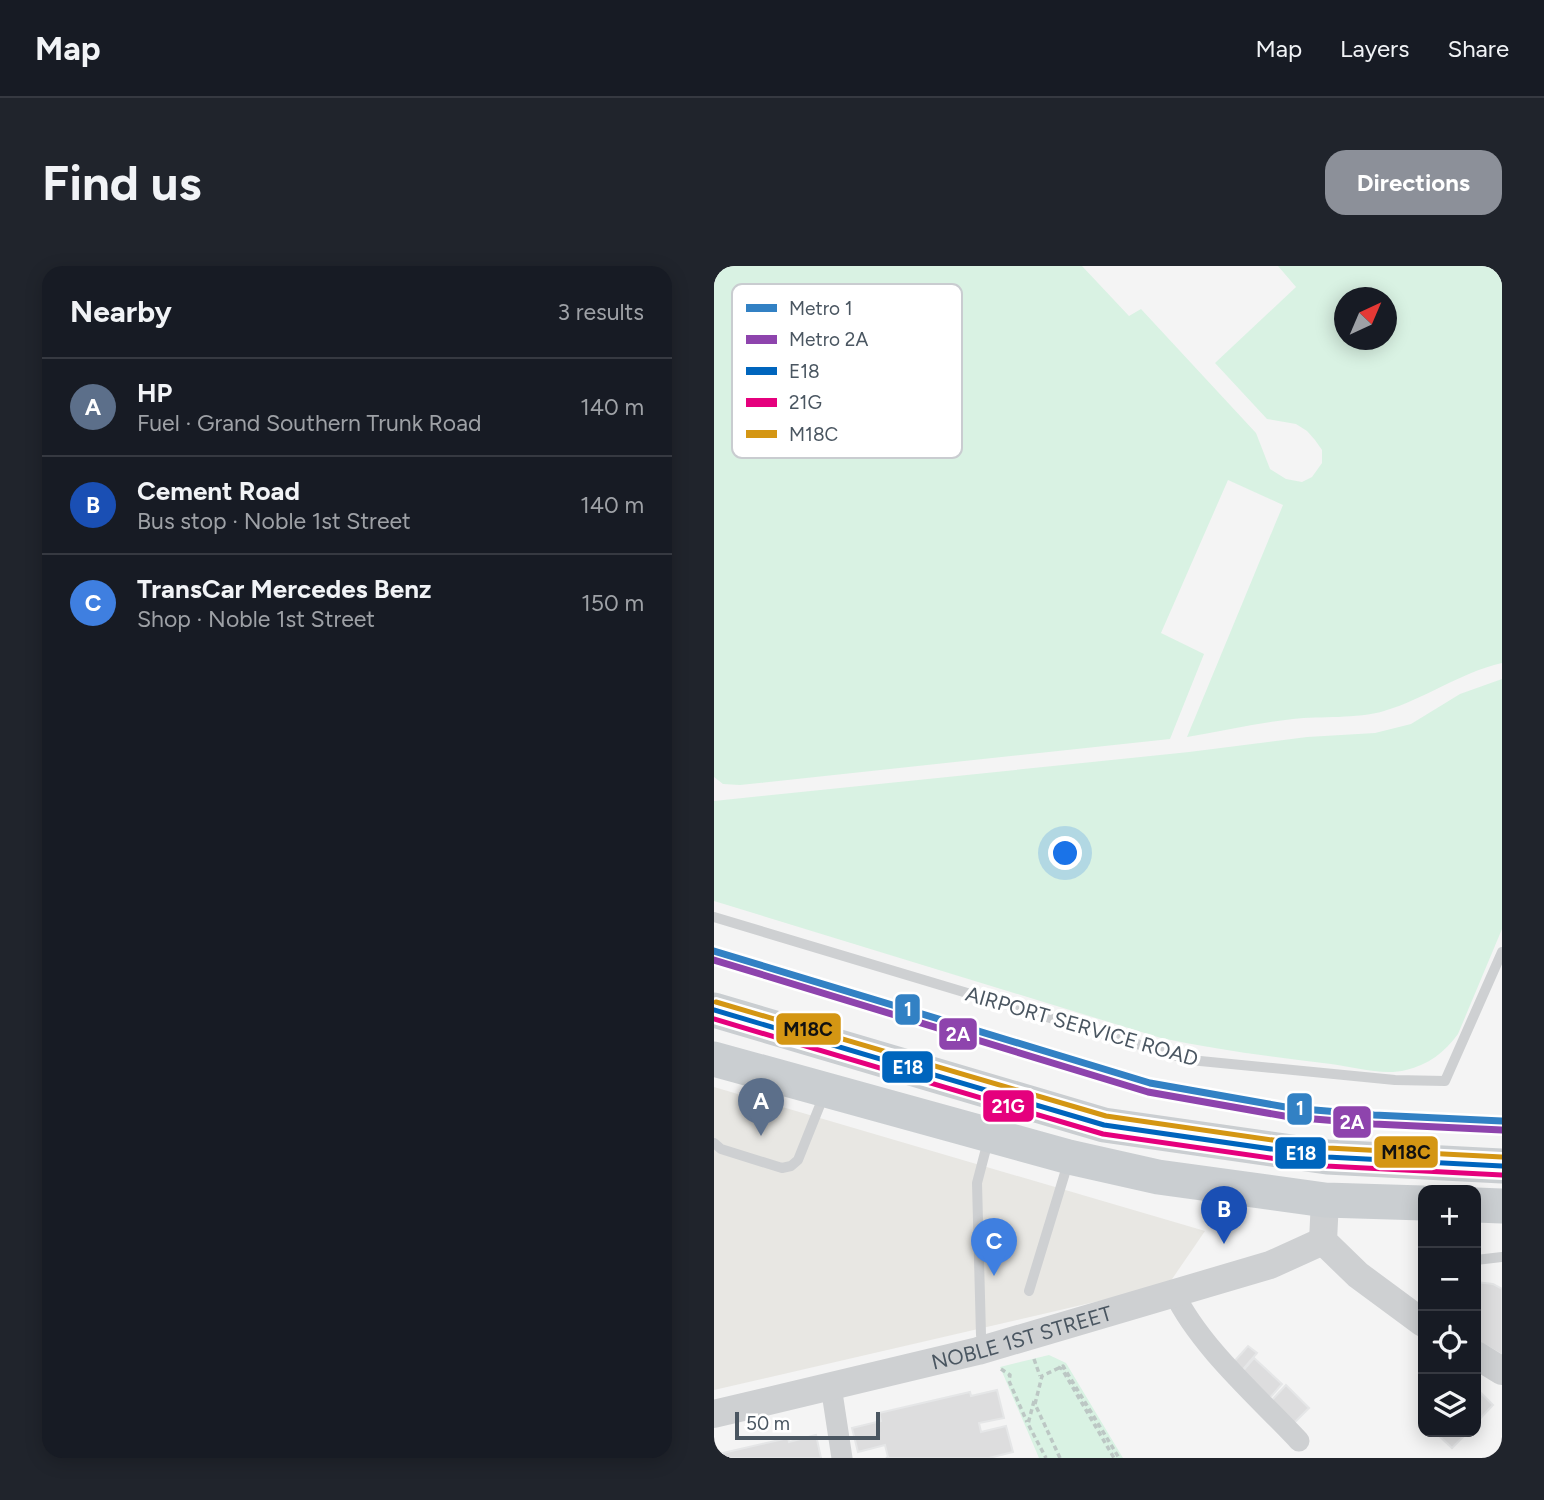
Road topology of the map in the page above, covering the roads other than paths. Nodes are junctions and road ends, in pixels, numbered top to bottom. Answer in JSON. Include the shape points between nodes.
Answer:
{"nodes":[{"id":1,"x":714,"y":917,"type":"edge"},
{"id":2,"x":1502,"y":951,"type":"edge"},
{"id":3,"x":714,"y":1010,"type":"edge"},
{"id":4,"x":714,"y":1059,"type":"edge"},
{"id":5,"x":827,"y":1090,"type":"junction"},
{"id":6,"x":1104,"y":1125,"type":"junction"},
{"id":7,"x":989,"y":1134,"type":"junction"},
{"id":8,"x":714,"y":1143,"type":"edge"},
{"id":9,"x":1326,"y":1157,"type":"junction"},
{"id":10,"x":1086,"y":1160,"type":"junction"},
{"id":11,"x":1502,"y":1166,"type":"edge"},
{"id":12,"x":1325,"y":1200,"type":"junction"},
{"id":13,"x":1418,"y":1203,"type":"edge"},
{"id":14,"x":1481,"y":1205,"type":"edge"},
{"id":15,"x":1502,"y":1206,"type":"edge"},
{"id":16,"x":1323,"y":1241,"type":"junction"},
{"id":17,"x":1502,"y":1257,"type":"edge"},
{"id":18,"x":1481,"y":1259,"type":"edge"},
{"id":19,"x":1029,"y":1291,"type":"dead end"},
{"id":20,"x":1174,"y":1293,"type":"junction"},
{"id":21,"x":1418,"y":1319,"type":"edge"},
{"id":22,"x":981,"y":1335,"type":"dead end"},
{"id":23,"x":1481,"y":1358,"type":"edge"},
{"id":24,"x":1502,"y":1371,"type":"edge"},
{"id":25,"x":831,"y":1386,"type":"junction"},
{"id":26,"x":714,"y":1415,"type":"edge"},
{"id":27,"x":1299,"y":1441,"type":"dead end"},
{"id":28,"x":842,"y":1458,"type":"edge"}],
"edges":[{"from":1,"to":2,"type":"lane","name":"AIRPORT SERVICE ROAD","via":[[1190,1060],[1395,1080],[1445,1081]]},
{"from":3,"to":6,"type":"main road"},
{"from":4,"to":5,"type":"main road"},
{"from":5,"to":7,"type":"main road"},
{"from":5,"to":8,"type":"lane","via":[[791,1166],[782,1168]]},
{"from":6,"to":9,"type":"main road"},
{"from":6,"to":10,"type":"main road"},
{"from":7,"to":10,"type":"main road"},
{"from":7,"to":22,"type":"lane","via":[[977,1183]]},
{"from":9,"to":11,"type":"main road"},
{"from":9,"to":12,"type":"main road"},
{"from":10,"to":12,"type":"main road","via":[[1157,1177]]},
{"from":10,"to":19,"type":"lane"},
{"from":12,"to":13,"type":"main road"},
{"from":12,"to":16,"type":"street"},
{"from":14,"to":15,"type":"main road"},
{"from":16,"to":20,"type":"street","name":"NOBLE 1ST STREET","via":[[1270,1265]]},
{"from":16,"to":21,"type":"street","via":[[1358,1275]]},
{"from":17,"to":18,"type":"lane"},
{"from":20,"to":25,"type":"street","name":"NOBLE 1ST STREET","via":[[978,1352]]},
{"from":20,"to":27,"type":"street","via":[[1205,1341]]},
{"from":23,"to":24,"type":"street"},
{"from":25,"to":26,"type":"street","name":"NOBLE 1ST STREET"},
{"from":25,"to":28,"type":"street"}]}
